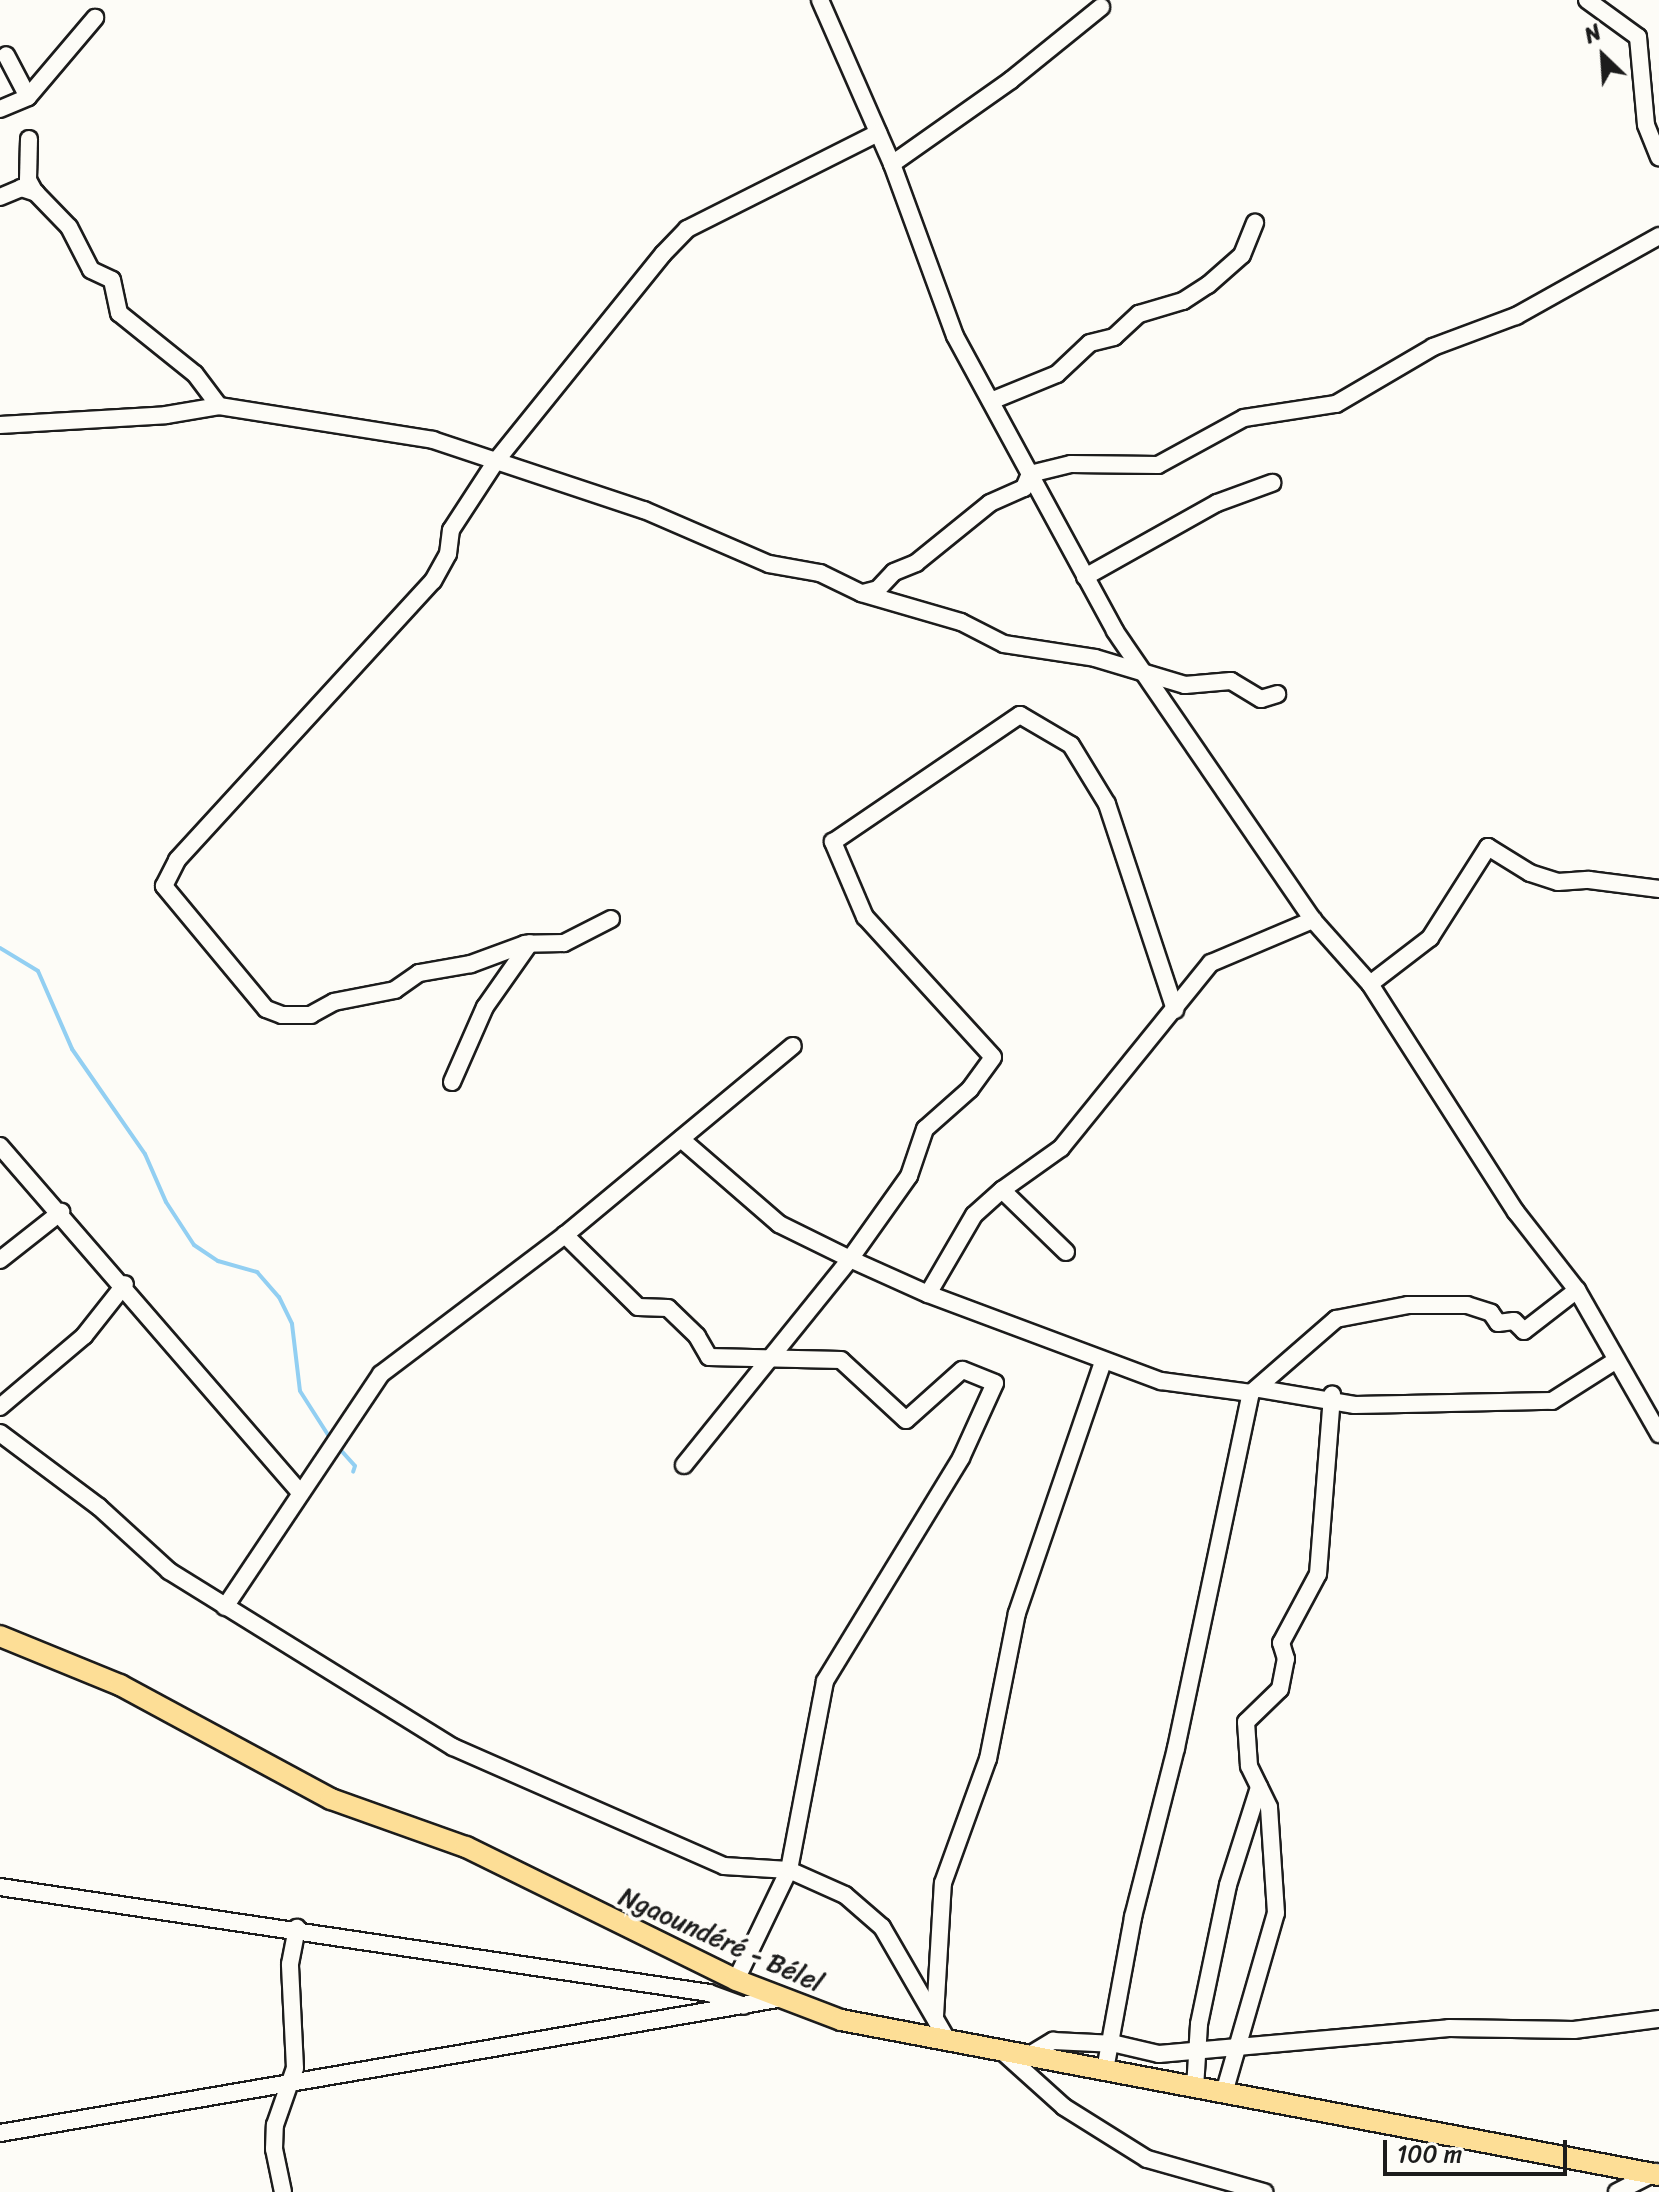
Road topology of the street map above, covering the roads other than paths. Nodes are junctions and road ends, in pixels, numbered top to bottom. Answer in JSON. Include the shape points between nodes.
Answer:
{"nodes":[{"id":1,"x":820,"y":0,"type":"edge"},
{"id":2,"x":1587,"y":0,"type":"edge"},
{"id":3,"x":1101,"y":7,"type":"dead end"},
{"id":4,"x":95,"y":18,"type":"dead end"},
{"id":5,"x":6,"y":55,"type":"dead end"},
{"id":6,"x":28,"y":97,"type":"junction"},
{"id":7,"x":0,"y":109,"type":"edge"},
{"id":8,"x":878,"y":133,"type":"junction"},
{"id":9,"x":29,"y":139,"type":"dead end"},
{"id":10,"x":1659,"y":158,"type":"edge"},
{"id":11,"x":892,"y":164,"type":"junction"},
{"id":12,"x":34,"y":191,"type":"junction"},
{"id":13,"x":0,"y":197,"type":"edge"},
{"id":14,"x":1255,"y":223,"type":"dead end"},
{"id":15,"x":1659,"y":236,"type":"edge"},
{"id":16,"x":991,"y":401,"type":"junction"},
{"id":17,"x":219,"y":406,"type":"junction"},
{"id":18,"x":0,"y":425,"type":"edge"},
{"id":19,"x":496,"y":461,"type":"junction"},
{"id":20,"x":1030,"y":474,"type":"junction"},
{"id":21,"x":1272,"y":483,"type":"dead end"},
{"id":22,"x":1085,"y":577,"type":"junction"},
{"id":23,"x":861,"y":593,"type":"junction"},
{"id":24,"x":1141,"y":672,"type":"junction"},
{"id":25,"x":1277,"y":694,"type":"dead end"},
{"id":26,"x":1659,"y":889,"type":"edge"},
{"id":27,"x":611,"y":919,"type":"dead end"},
{"id":28,"x":1313,"y":920,"type":"junction"},
{"id":29,"x":530,"y":943,"type":"junction"},
{"id":30,"x":1370,"y":984,"type":"junction"},
{"id":31,"x":1175,"y":1010,"type":"junction"},
{"id":32,"x":793,"y":1046,"type":"dead end"},
{"id":33,"x":452,"y":1082,"type":"dead end"},
{"id":34,"x":681,"y":1139,"type":"junction"},
{"id":35,"x":0,"y":1146,"type":"edge"},
{"id":36,"x":1002,"y":1190,"type":"junction"},
{"id":37,"x":61,"y":1212,"type":"junction"},
{"id":38,"x":565,"y":1235,"type":"junction"},
{"id":39,"x":1066,"y":1252,"type":"dead end"},
{"id":40,"x":850,"y":1259,"type":"junction"},
{"id":41,"x":0,"y":1260,"type":"edge"},
{"id":42,"x":125,"y":1284,"type":"junction"},
{"id":43,"x":1577,"y":1290,"type":"junction"},
{"id":44,"x":928,"y":1294,"type":"junction"},
{"id":45,"x":770,"y":1358,"type":"junction"},
{"id":46,"x":1615,"y":1361,"type":"junction"},
{"id":47,"x":1103,"y":1362,"type":"junction"},
{"id":48,"x":1256,"y":1391,"type":"junction"},
{"id":49,"x":1332,"y":1398,"type":"junction"},
{"id":50,"x":0,"y":1407,"type":"edge"},
{"id":51,"x":0,"y":1433,"type":"edge"},
{"id":52,"x":1659,"y":1434,"type":"edge"},
{"id":53,"x":684,"y":1465,"type":"dead end"},
{"id":54,"x":299,"y":1491,"type":"junction"},
{"id":55,"x":225,"y":1607,"type":"junction"},
{"id":56,"x":0,"y":1636,"type":"edge"},
{"id":57,"x":1259,"y":1787,"type":"junction"},
{"id":58,"x":789,"y":1870,"type":"junction"},
{"id":59,"x":0,"y":1887,"type":"edge"},
{"id":60,"x":297,"y":1928,"type":"junction"},
{"id":61,"x":736,"y":1980,"type":"junction"},
{"id":62,"x":777,"y":1999,"type":"junction"},
{"id":63,"x":747,"y":2007,"type":"junction"},
{"id":64,"x":934,"y":2018,"type":"junction"},
{"id":65,"x":1659,"y":2019,"type":"edge"},
{"id":66,"x":945,"y":2036,"type":"junction"},
{"id":67,"x":1110,"y":2043,"type":"junction"},
{"id":68,"x":1237,"y":2047,"type":"junction"},
{"id":69,"x":1197,"y":2051,"type":"junction"},
{"id":70,"x":1003,"y":2052,"type":"junction"},
{"id":71,"x":1031,"y":2054,"type":"junction"},
{"id":72,"x":1105,"y":2070,"type":"junction"},
{"id":73,"x":291,"y":2083,"type":"junction"},
{"id":74,"x":1195,"y":2088,"type":"junction"},
{"id":75,"x":1224,"y":2093,"type":"junction"},
{"id":76,"x":0,"y":2133,"type":"edge"},
{"id":77,"x":1658,"y":2172,"type":"edge"},
{"id":78,"x":283,"y":2192,"type":"edge"},
{"id":79,"x":1264,"y":2192,"type":"edge"},
{"id":80,"x":1617,"y":2192,"type":"edge"}],
"edges":[{"from":1,"to":8,"type":"street"},
{"from":2,"to":10,"type":"street","via":[[1638,37],[1646,125]]},
{"from":3,"to":11,"type":"street","via":[[1011,80]]},
{"from":4,"to":6,"type":"street"},
{"from":5,"to":6,"type":"street"},
{"from":6,"to":7,"type":"street"},
{"from":8,"to":11,"type":"street"},
{"from":8,"to":19,"type":"street","via":[[687,229]]},
{"from":9,"to":12,"type":"street","via":[[28,180]]},
{"from":11,"to":16,"type":"street","via":[[955,336]]},
{"from":12,"to":13,"type":"street","via":[[21,188]]},
{"from":12,"to":17,"type":"street","via":[[69,227],[91,270],[112,280],[113,300],[128,323],[195,374]]},
{"from":14,"to":16,"type":"street","via":[[1242,255],[1208,285],[1183,301],[1139,314],[1114,337],[1090,343],[1057,374]]},
{"from":15,"to":20,"type":"street","via":[[1557,296],[1433,347],[1336,404],[1244,418],[1158,465],[1071,464]]},
{"from":16,"to":20,"type":"street"},
{"from":17,"to":18,"type":"street","via":[[166,415]]},
{"from":17,"to":19,"type":"street","via":[[433,440]]},
{"from":19,"to":23,"type":"street","via":[[644,510],[769,564],[820,573]]},
{"from":19,"to":29,"type":"street","via":[[451,530],[448,554],[433,581],[177,860],[164,886],[266,1009],[282,1015],[311,1015],[334,1002],[395,990],[419,973],[471,964]]},
{"from":20,"to":22,"type":"street"},
{"from":20,"to":23,"type":"street","via":[[1024,488],[990,503],[878,589]]},
{"from":21,"to":22,"type":"street","via":[[1217,503]]},
{"from":22,"to":24,"type":"street"},
{"from":23,"to":24,"type":"street","via":[[961,622],[1004,644],[1095,658]]},
{"from":24,"to":25,"type":"street","via":[[1185,685],[1231,681],[1261,699]]},
{"from":24,"to":28,"type":"street"},
{"from":26,"to":30,"type":"street","via":[[1589,880],[1558,882],[1530,873],[1488,847],[1430,938]]},
{"from":27,"to":29,"type":"street","via":[[564,943]]},
{"from":28,"to":30,"type":"street"},
{"from":28,"to":31,"type":"street","via":[[1211,963]]},
{"from":29,"to":33,"type":"street","via":[[485,1007]]},
{"from":30,"to":43,"type":"street","via":[[1501,1191]]},
{"from":31,"to":36,"type":"street","via":[[1130,1057],[1061,1148]]},
{"from":31,"to":40,"type":"street","via":[[1107,804],[1071,745],[1020,715],[833,842],[865,917],[993,1057],[970,1089],[925,1129],[909,1176]]},
{"from":32,"to":34,"type":"street"},
{"from":34,"to":38,"type":"street"},
{"from":34,"to":40,"type":"street","via":[[779,1224]]},
{"from":35,"to":37,"type":"street"},
{"from":36,"to":39,"type":"street"},
{"from":36,"to":44,"type":"street","via":[[974,1215]]},
{"from":37,"to":41,"type":"street"},
{"from":37,"to":42,"type":"street"},
{"from":38,"to":45,"type":"street","via":[[638,1307],[668,1308],[697,1336],[709,1357]]},
{"from":38,"to":54,"type":"street","via":[[381,1374]]},
{"from":40,"to":44,"type":"street"},
{"from":40,"to":45,"type":"street"},
{"from":42,"to":50,"type":"street","via":[[84,1336]]},
{"from":42,"to":54,"type":"street"},
{"from":43,"to":46,"type":"street"},
{"from":43,"to":48,"type":"street","via":[[1524,1331],[1514,1321],[1498,1323],[1491,1313],[1467,1305],[1408,1305],[1336,1319]]},
{"from":44,"to":47,"type":"street"},
{"from":45,"to":53,"type":"street"},
{"from":45,"to":58,"type":"street","via":[[841,1360],[906,1420],[962,1370],[995,1383],[961,1458],[825,1681]]},
{"from":46,"to":49,"type":"street","via":[[1552,1401],[1355,1405]]},
{"from":46,"to":52,"type":"street"},
{"from":47,"to":48,"type":"street","via":[[1152,1379]]},
{"from":47,"to":64,"type":"street","via":[[1017,1613],[988,1759],[943,1883]]},
{"from":48,"to":49,"type":"street"},
{"from":48,"to":67,"type":"street","via":[[1133,1917]]},
{"from":49,"to":57,"type":"street","via":[[1318,1574],[1281,1643],[1286,1659],[1280,1689],[1246,1722],[1249,1766]]},
{"from":51,"to":55,"type":"street","via":[[99,1507],[169,1571]]},
{"from":54,"to":55,"type":"street"},
{"from":55,"to":58,"type":"street","via":[[493,1766],[724,1866]]},
{"from":56,"to":61,"type":"main road","name":"Ngaoundéré - Bélel","via":[[120,1685],[331,1799],[466,1847]]},
{"from":57,"to":68,"type":"street","via":[[1269,1807],[1276,1913]]},
{"from":57,"to":69,"type":"street","via":[[1228,1885]]},
{"from":58,"to":61,"type":"street"},
{"from":58,"to":64,"type":"street","via":[[845,1895],[882,1927]]},
{"from":59,"to":60,"type":"street"},
{"from":60,"to":63,"type":"street","via":[[709,1993]]},
{"from":60,"to":73,"type":"street","via":[[290,1964],[295,2059]]},
{"from":61,"to":62,"type":"main road","name":"Ngaoundéré - Bélel"},
{"from":62,"to":63,"type":"street"},
{"from":62,"to":66,"type":"main road","name":"Ngaoundéré - Bélel","via":[[841,2020]]},
{"from":63,"to":73,"type":"street"},
{"from":64,"to":66,"type":"street"},
{"from":65,"to":68,"type":"street","via":[[1574,2030],[1449,2028]]},
{"from":66,"to":70,"type":"main road","name":"Ngaoundéré - Bélel"},
{"from":67,"to":69,"type":"street","via":[[1159,2054]]},
{"from":67,"to":71,"type":"street","via":[[1053,2041]]},
{"from":67,"to":72,"type":"street"},
{"from":68,"to":69,"type":"street"},
{"from":68,"to":75,"type":"street"},
{"from":69,"to":74,"type":"street"},
{"from":70,"to":71,"type":"main road","name":"Ngaoundéré - Bélel"},
{"from":70,"to":79,"type":"street","via":[[1064,2107],[1147,2159]]},
{"from":71,"to":72,"type":"main road","name":"Ngaoundéré - Bélel"},
{"from":72,"to":74,"type":"main road","name":"Ngaoundéré - Bélel"},
{"from":73,"to":76,"type":"street"},
{"from":73,"to":78,"type":"street","via":[[275,2133]]},
{"from":74,"to":75,"type":"main road","name":"Ngaoundéré - Bélel"},
{"from":75,"to":77,"type":"main road","name":"Ngaoundéré - Bélel"},
{"from":77,"to":80,"type":"street"}]}
